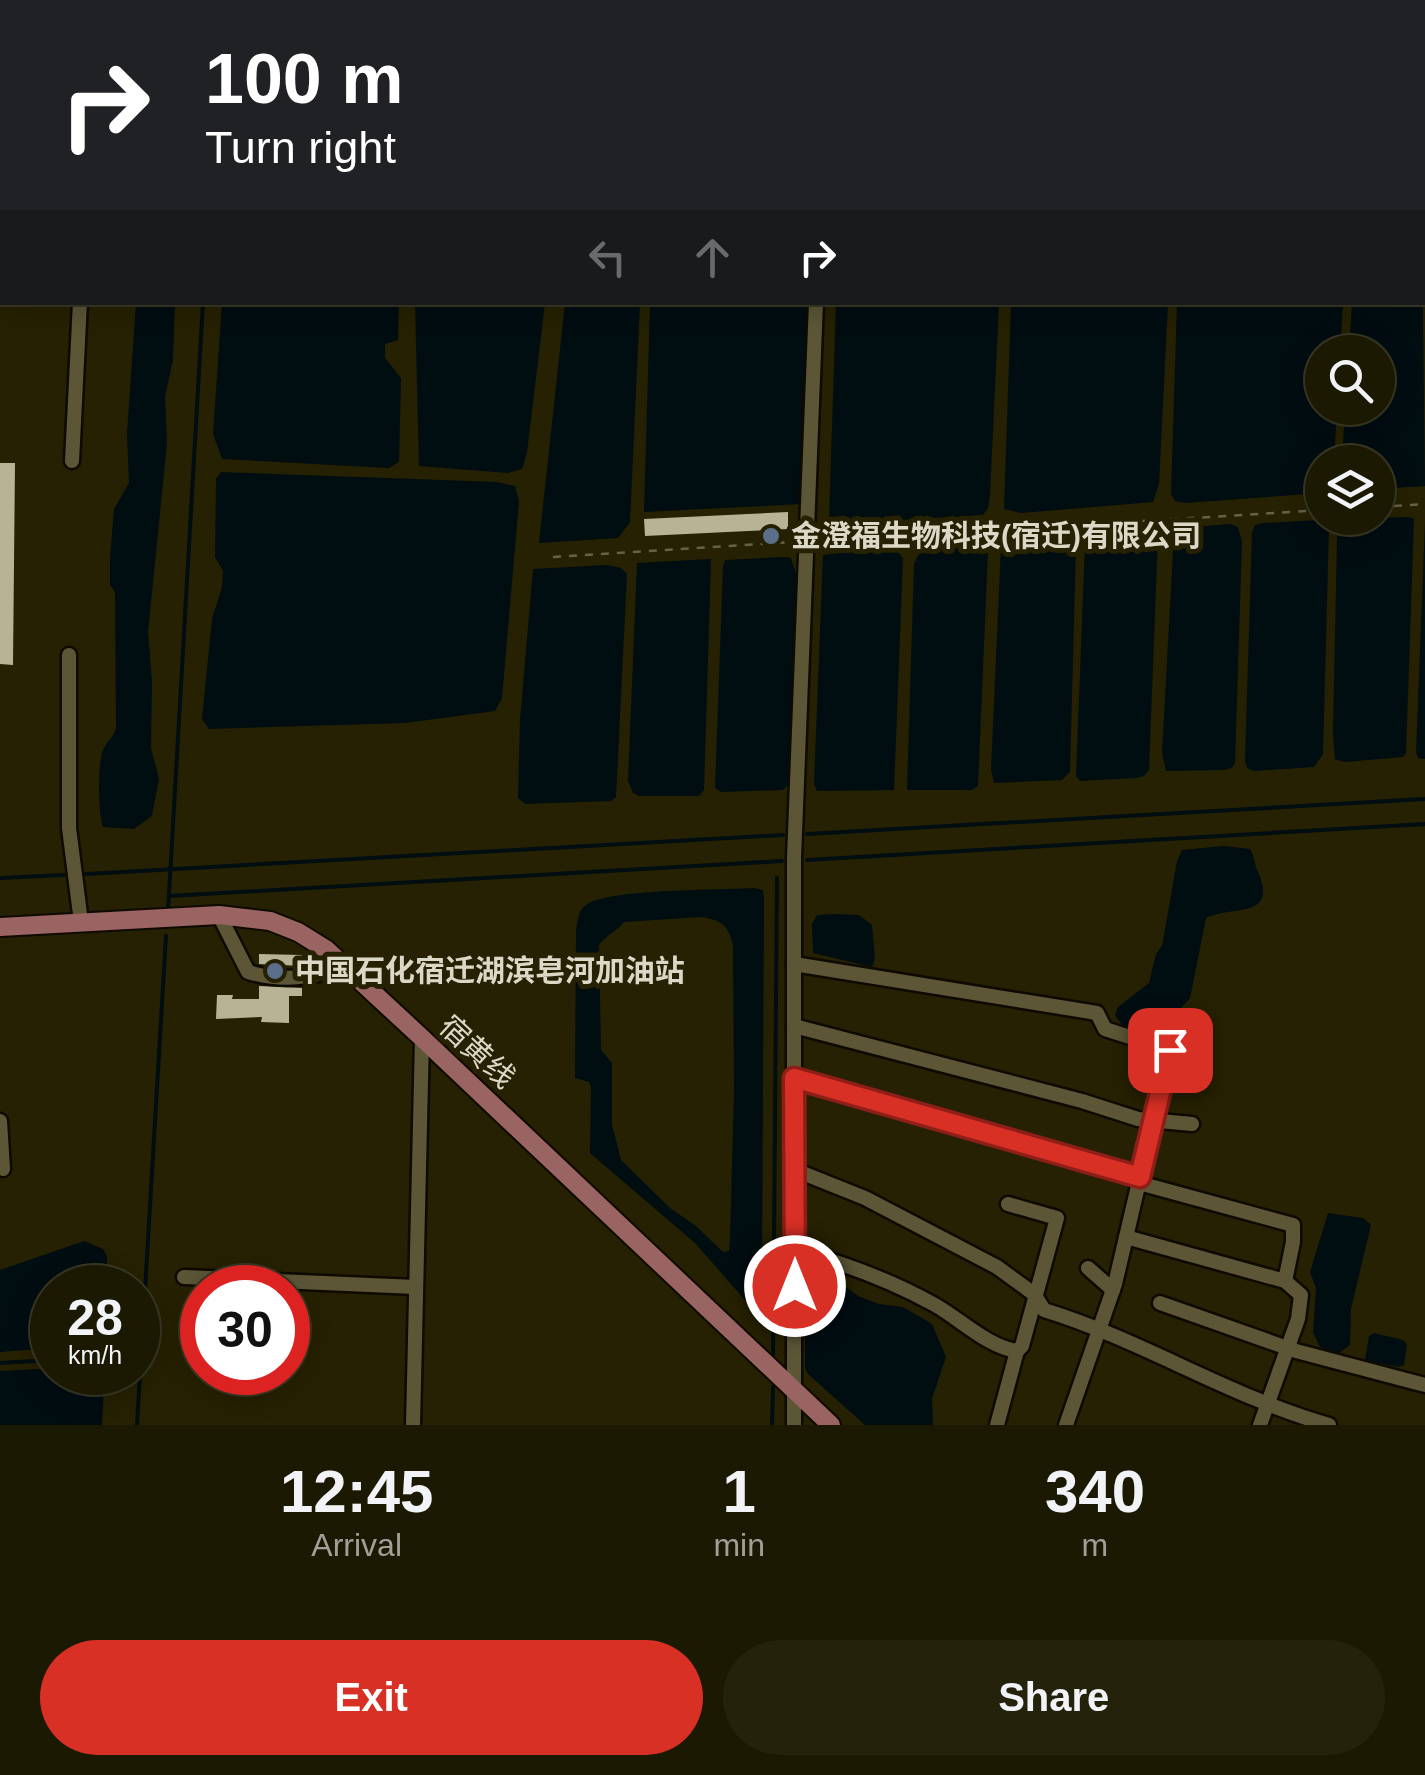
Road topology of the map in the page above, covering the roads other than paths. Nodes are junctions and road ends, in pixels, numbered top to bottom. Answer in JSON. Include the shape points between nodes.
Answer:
{"nodes":[{"id":1,"x":80,"y":305,"type":"edge"},
{"id":2,"x":816,"y":305,"type":"edge"},
{"id":3,"x":72,"y":460,"type":"dead end"},
{"id":4,"x":68,"y":655,"type":"dead end"},
{"id":5,"x":219,"y":915,"type":"junction"},
{"id":6,"x":81,"y":922,"type":"junction"},
{"id":7,"x":0,"y":928,"type":"edge"},
{"id":8,"x":794,"y":964,"type":"junction"},
{"id":9,"x":344,"y":967,"type":"junction"},
{"id":10,"x":794,"y":1026,"type":"junction"},
{"id":11,"x":422,"y":1038,"type":"junction"},
{"id":12,"x":794,"y":1078,"type":"junction"},
{"id":13,"x":0,"y":1122,"type":"edge"},
{"id":14,"x":1153,"y":1122,"type":"junction"},
{"id":15,"x":1192,"y":1124,"type":"dead end"},
{"id":16,"x":2,"y":1169,"type":"dead end"},
{"id":17,"x":794,"y":1170,"type":"junction"},
{"id":18,"x":1140,"y":1180,"type":"junction"},
{"id":19,"x":1008,"y":1204,"type":"dead end"},
{"id":20,"x":1126,"y":1237,"type":"junction"},
{"id":21,"x":794,"y":1250,"type":"junction"},
{"id":22,"x":1088,"y":1268,"type":"dead end"},
{"id":23,"x":310,"y":1282,"type":"edge"},
{"id":24,"x":1285,"y":1282,"type":"junction"},
{"id":25,"x":416,"y":1287,"type":"junction"},
{"id":26,"x":1112,"y":1290,"type":"junction"},
{"id":27,"x":1035,"y":1296,"type":"junction"},
{"id":28,"x":1160,"y":1303,"type":"dead end"},
{"id":29,"x":1100,"y":1327,"type":"junction"},
{"id":30,"x":1287,"y":1348,"type":"junction"},
{"id":31,"x":1018,"y":1351,"type":"junction"},
{"id":32,"x":1425,"y":1385,"type":"edge"},
{"id":33,"x":795,"y":1392,"type":"junction"},
{"id":34,"x":1268,"y":1402,"type":"junction"},
{"id":35,"x":413,"y":1425,"type":"edge"},
{"id":36,"x":794,"y":1425,"type":"edge"},
{"id":37,"x":830,"y":1425,"type":"edge"},
{"id":38,"x":997,"y":1425,"type":"edge"},
{"id":39,"x":1066,"y":1425,"type":"edge"},
{"id":40,"x":1260,"y":1425,"type":"edge"},
{"id":41,"x":1328,"y":1425,"type":"edge"}],
"edges":[{"from":1,"to":3,"type":"street"},
{"from":2,"to":8,"type":"street"},
{"from":4,"to":6,"type":"street","via":[[69,828]]},
{"from":5,"to":6,"type":"main road","name":"宿黄线"},
{"from":5,"to":9,"type":"main road","name":"宿黄线","via":[[286,926]]},
{"from":5,"to":9,"type":"street","via":[[248,972],[313,978]]},
{"from":6,"to":7,"type":"main road","name":"宿黄线"},
{"from":8,"to":10,"type":"street"},
{"from":8,"to":14,"type":"street","via":[[1097,1013],[1104,1029],[1170,1050]]},
{"from":9,"to":11,"type":"main road","name":"宿黄线"},
{"from":10,"to":12,"type":"street"},
{"from":10,"to":14,"type":"street"},
{"from":11,"to":25,"type":"street"},
{"from":11,"to":33,"type":"main road","name":"宿黄线"},
{"from":12,"to":17,"type":"street"},
{"from":12,"to":18,"type":"street"},
{"from":13,"to":16,"type":"street"},
{"from":14,"to":15,"type":"street"},
{"from":14,"to":18,"type":"street"},
{"from":17,"to":21,"type":"street"},
{"from":17,"to":27,"type":"street","via":[[866,1198],[997,1266]]},
{"from":18,"to":20,"type":"street"},
{"from":18,"to":24,"type":"street","via":[[1293,1225]]},
{"from":19,"to":27,"type":"street","via":[[1057,1218]]},
{"from":20,"to":24,"type":"street"},
{"from":20,"to":26,"type":"street"},
{"from":21,"to":31,"type":"street","via":[[885,1279]]},
{"from":21,"to":33,"type":"street"},
{"from":22,"to":26,"type":"street"},
{"from":23,"to":25,"type":"street"},
{"from":24,"to":30,"type":"street","via":[[1301,1295]]},
{"from":25,"to":35,"type":"street"},
{"from":26,"to":29,"type":"street"},
{"from":27,"to":29,"type":"street","via":[[1044,1310]]},
{"from":27,"to":31,"type":"street"},
{"from":28,"to":30,"type":"street"},
{"from":29,"to":34,"type":"street"},
{"from":29,"to":39,"type":"street"},
{"from":30,"to":32,"type":"street"},
{"from":30,"to":34,"type":"street"},
{"from":31,"to":38,"type":"street"},
{"from":33,"to":36,"type":"street"},
{"from":33,"to":37,"type":"main road","name":"宿黄线"},
{"from":34,"to":40,"type":"street"},
{"from":34,"to":41,"type":"street"}]}
